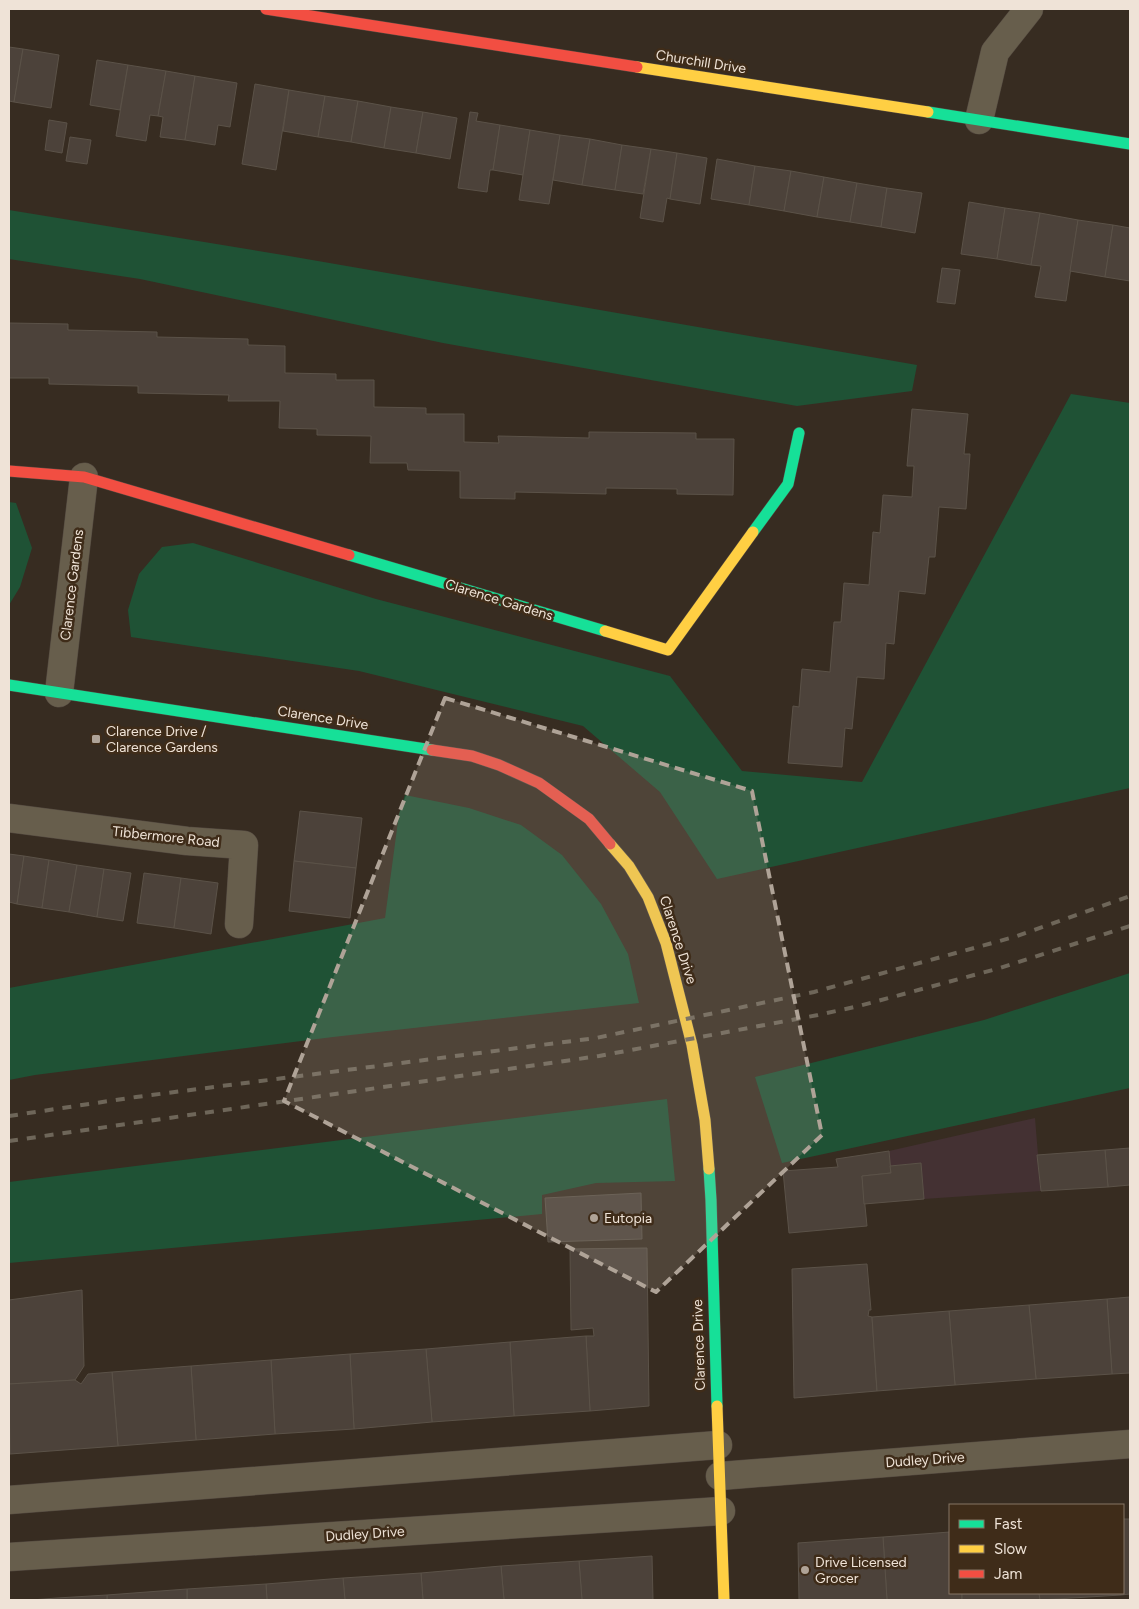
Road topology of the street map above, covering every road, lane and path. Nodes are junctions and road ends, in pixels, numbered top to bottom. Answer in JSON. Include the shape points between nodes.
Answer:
{"nodes":[{"id":1,"x":274,"y":9,"type":"edge"},
{"id":2,"x":1029,"y":9,"type":"edge"},
{"id":3,"x":979,"y":120,"type":"junction"},
{"id":4,"x":1130,"y":144,"type":"edge"},
{"id":5,"x":799,"y":433,"type":"dead end"},
{"id":6,"x":9,"y":471,"type":"edge"},
{"id":7,"x":84,"y":477,"type":"junction"},
{"id":8,"x":9,"y":685,"type":"edge"},
{"id":9,"x":59,"y":693,"type":"junction"},
{"id":10,"x":9,"y":818,"type":"edge"},
{"id":11,"x":239,"y":924,"type":"dead end"},
{"id":12,"x":1130,"y":1444,"type":"edge"},
{"id":13,"x":718,"y":1445,"type":"junction"},
{"id":14,"x":720,"y":1476,"type":"junction"},
{"id":15,"x":9,"y":1500,"type":"edge"},
{"id":16,"x":721,"y":1511,"type":"junction"},
{"id":17,"x":9,"y":1557,"type":"edge"},
{"id":18,"x":724,"y":1600,"type":"edge"}],
"edges":[{"from":1,"to":3,"type":"street","name":"Churchill Drive"},
{"from":2,"to":3,"type":"street","via":[[995,52]]},
{"from":3,"to":4,"type":"street","name":"Churchill Drive"},
{"from":5,"to":7,"type":"street","name":"Clarence Gardens","via":[[788,484],[668,650]]},
{"from":6,"to":7,"type":"street","name":"Clarence Gardens"},
{"from":7,"to":9,"type":"street","name":"Clarence Gardens"},
{"from":8,"to":9,"type":"street","name":"Clarence Drive"},
{"from":9,"to":13,"type":"street","name":"Clarence Drive","via":[[472,756],[538,783],[589,819],[605,836],[648,897],[666,943],[692,1045],[705,1120],[711,1200]]},
{"from":10,"to":11,"type":"street","name":"Tibbermore Road","via":[[244,845]]},
{"from":12,"to":14,"type":"street","name":"Dudley Drive"},
{"from":13,"to":14,"type":"street","name":"Clarence Drive"},
{"from":13,"to":15,"type":"street"},
{"from":14,"to":16,"type":"street","name":"Clarence Drive"},
{"from":16,"to":17,"type":"street","name":"Dudley Drive"},
{"from":16,"to":18,"type":"street","name":"Clarence Drive"}]}
